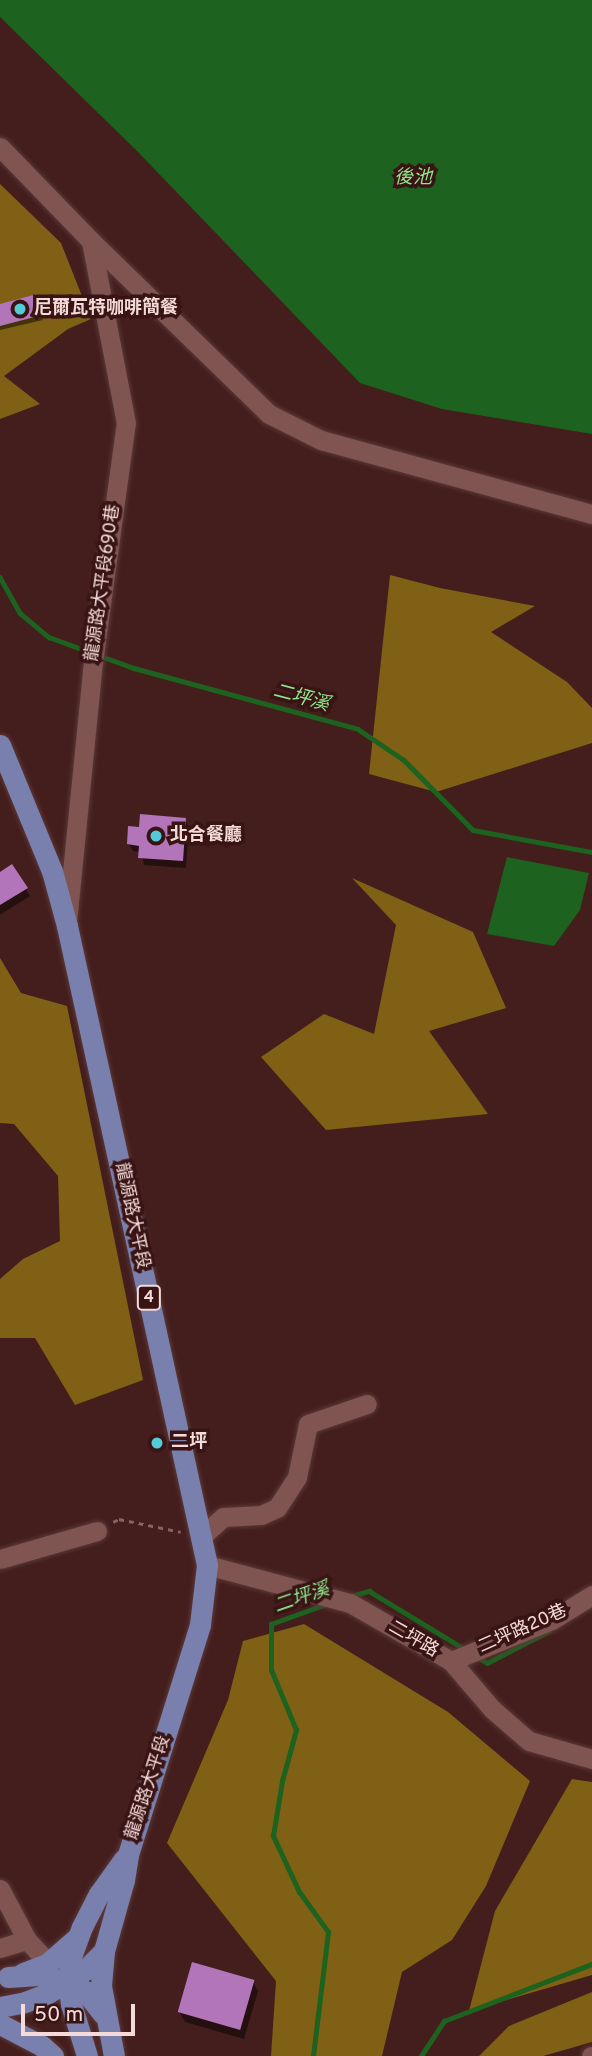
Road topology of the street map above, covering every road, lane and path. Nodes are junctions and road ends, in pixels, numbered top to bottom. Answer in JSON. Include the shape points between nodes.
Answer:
{"nodes":[{"id":1,"x":0,"y":147,"type":"edge"},
{"id":2,"x":91,"y":242,"type":"junction"},
{"id":3,"x":592,"y":514,"type":"edge"},
{"id":4,"x":0,"y":745,"type":"edge"},
{"id":5,"x":67,"y":926,"type":"junction"},
{"id":6,"x":367,"y":1404,"type":"dead end"},
{"id":7,"x":97,"y":1531,"type":"joint"},
{"id":8,"x":201,"y":1536,"type":"junction"},
{"id":9,"x":0,"y":1559,"type":"edge"},
{"id":10,"x":207,"y":1565,"type":"junction"},
{"id":11,"x":592,"y":1595,"type":"edge"},
{"id":12,"x":451,"y":1661,"type":"junction"},
{"id":13,"x":592,"y":1759,"type":"edge"},
{"id":14,"x":128,"y":1855,"type":"junction"},
{"id":15,"x":0,"y":1889,"type":"edge"},
{"id":16,"x":77,"y":1937,"type":"junction"},
{"id":17,"x":27,"y":1940,"type":"junction"},
{"id":18,"x":0,"y":1948,"type":"edge"},
{"id":19,"x":104,"y":1951,"type":"junction"},
{"id":20,"x":47,"y":1964,"type":"junction"},
{"id":21,"x":4,"y":1978,"type":"edge"},
{"id":22,"x":68,"y":1982,"type":"junction"},
{"id":23,"x":0,"y":2007,"type":"edge"},
{"id":24,"x":107,"y":2022,"type":"junction"},
{"id":25,"x":0,"y":2024,"type":"edge"},
{"id":26,"x":53,"y":2056,"type":"edge"},
{"id":27,"x":87,"y":2056,"type":"edge"},
{"id":28,"x":114,"y":2056,"type":"edge"}],
"edges":[{"from":1,"to":2,"type":"street"},
{"from":2,"to":3,"type":"street","via":[[270,414],[321,440]]},
{"from":2,"to":5,"type":"street","name":"龍源路大平段690巷","via":[[125,423],[92,670]]},
{"from":4,"to":5,"type":"main road","name":"龍源路大平段","number":"4","via":[[51,871]]},
{"from":5,"to":8,"type":"main road","name":"龍源路大平段","number":"4"},
{"from":6,"to":8,"type":"street","via":[[308,1424],[297,1477],[277,1508],[261,1515],[223,1517]]},
{"from":7,"to":8,"type":"path","via":[[118,1519]]},
{"from":7,"to":9,"type":"street"},
{"from":8,"to":10,"type":"main road","name":"龍源路大平段","number":"4"},
{"from":10,"to":12,"type":"street","name":"二坪路","via":[[350,1604]]},
{"from":10,"to":14,"type":"main road","name":"龍源路大平段","number":"4","via":[[200,1625]]},
{"from":11,"to":12,"type":"street","name":"二坪路20巷","via":[[552,1620]]},
{"from":12,"to":13,"type":"street","name":"二坪路","via":[[492,1709],[529,1741]]},
{"from":14,"to":16,"type":"main road","name":"龍源路大平段","number":"4","via":[[99,1894]]},
{"from":14,"to":19,"type":"main road","name":"龍源路大平段","number":"4"},
{"from":15,"to":17,"type":"street"},
{"from":16,"to":20,"type":"main road","number":"4"},
{"from":16,"to":22,"type":"main road","name":"龍源路大平段","number":"4"},
{"from":17,"to":18,"type":"street"},
{"from":17,"to":20,"type":"street"},
{"from":19,"to":22,"type":"main road"},
{"from":19,"to":24,"type":"main road","name":"龍源路大平段","number":"4","via":[[101,1986]]},
{"from":20,"to":21,"type":"main road"},
{"from":20,"to":22,"type":"street"},
{"from":21,"to":22,"type":"main road","via":[[38,1975]]},
{"from":22,"to":23,"type":"main road","via":[[25,2002]]},
{"from":22,"to":24,"type":"main road","name":"龍源路大平段","via":[[99,2005]]},
{"from":22,"to":27,"type":"main road","name":"龍源路大平段"},
{"from":24,"to":28,"type":"main road","name":"龍源路大平段"},
{"from":25,"to":26,"type":"main road"}]}
